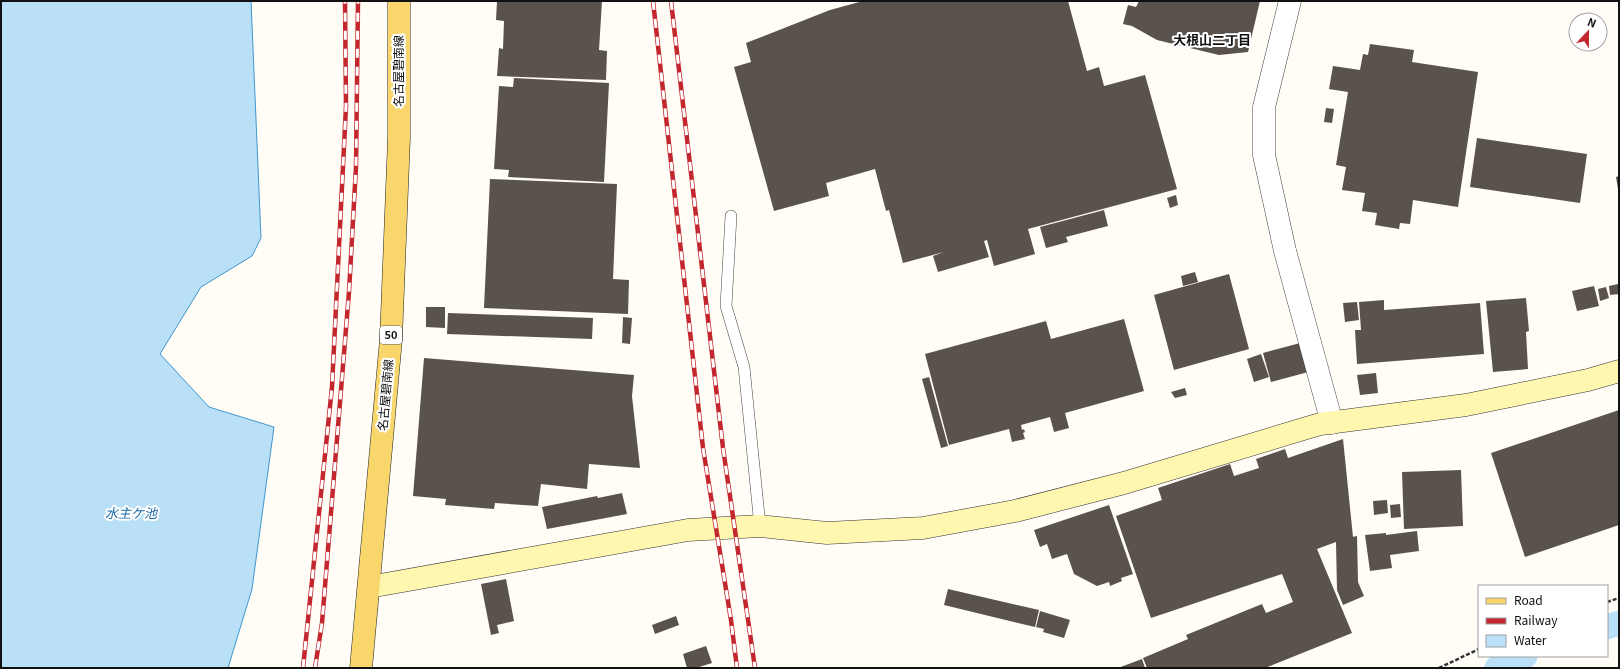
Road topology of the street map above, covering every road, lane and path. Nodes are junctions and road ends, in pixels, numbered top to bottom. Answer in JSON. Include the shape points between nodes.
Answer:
{"nodes":[{"id":1,"x":399,"y":1,"type":"edge"},
{"id":2,"x":1290,"y":1,"type":"edge"},
{"id":3,"x":731,"y":216,"type":"dead end"},
{"id":4,"x":1619,"y":371,"type":"edge"},
{"id":5,"x":1332,"y":423,"type":"junction"},
{"id":6,"x":760,"y":526,"type":"junction"},
{"id":7,"x":369,"y":587,"type":"junction"},
{"id":8,"x":1619,"y":598,"type":"edge"},
{"id":9,"x":1608,"y":602,"type":"edge"},
{"id":10,"x":1478,"y":650,"type":"edge"},
{"id":11,"x":362,"y":668,"type":"edge"},
{"id":12,"x":1438,"y":668,"type":"edge"}],
"edges":[{"from":1,"to":7,"type":"main road","name":"名古屋碧南線","number":"50","via":[[399,138],[391,339]]},
{"from":2,"to":5,"type":"street","via":[[1264,107],[1264,155],[1285,251]]},
{"from":3,"to":6,"type":"lane","via":[[726,306],[744,367]]},
{"from":4,"to":5,"type":"street","via":[[1588,380],[1466,405]]},
{"from":5,"to":6,"type":"street","via":[[1320,424],[1117,485],[1015,511],[923,528],[826,533]]},
{"from":6,"to":7,"type":"street","via":[[688,530]]},
{"from":7,"to":11,"type":"main road","name":"名古屋碧南線","number":"50"},
{"from":8,"to":9,"type":"path"},
{"from":10,"to":12,"type":"path"}]}
